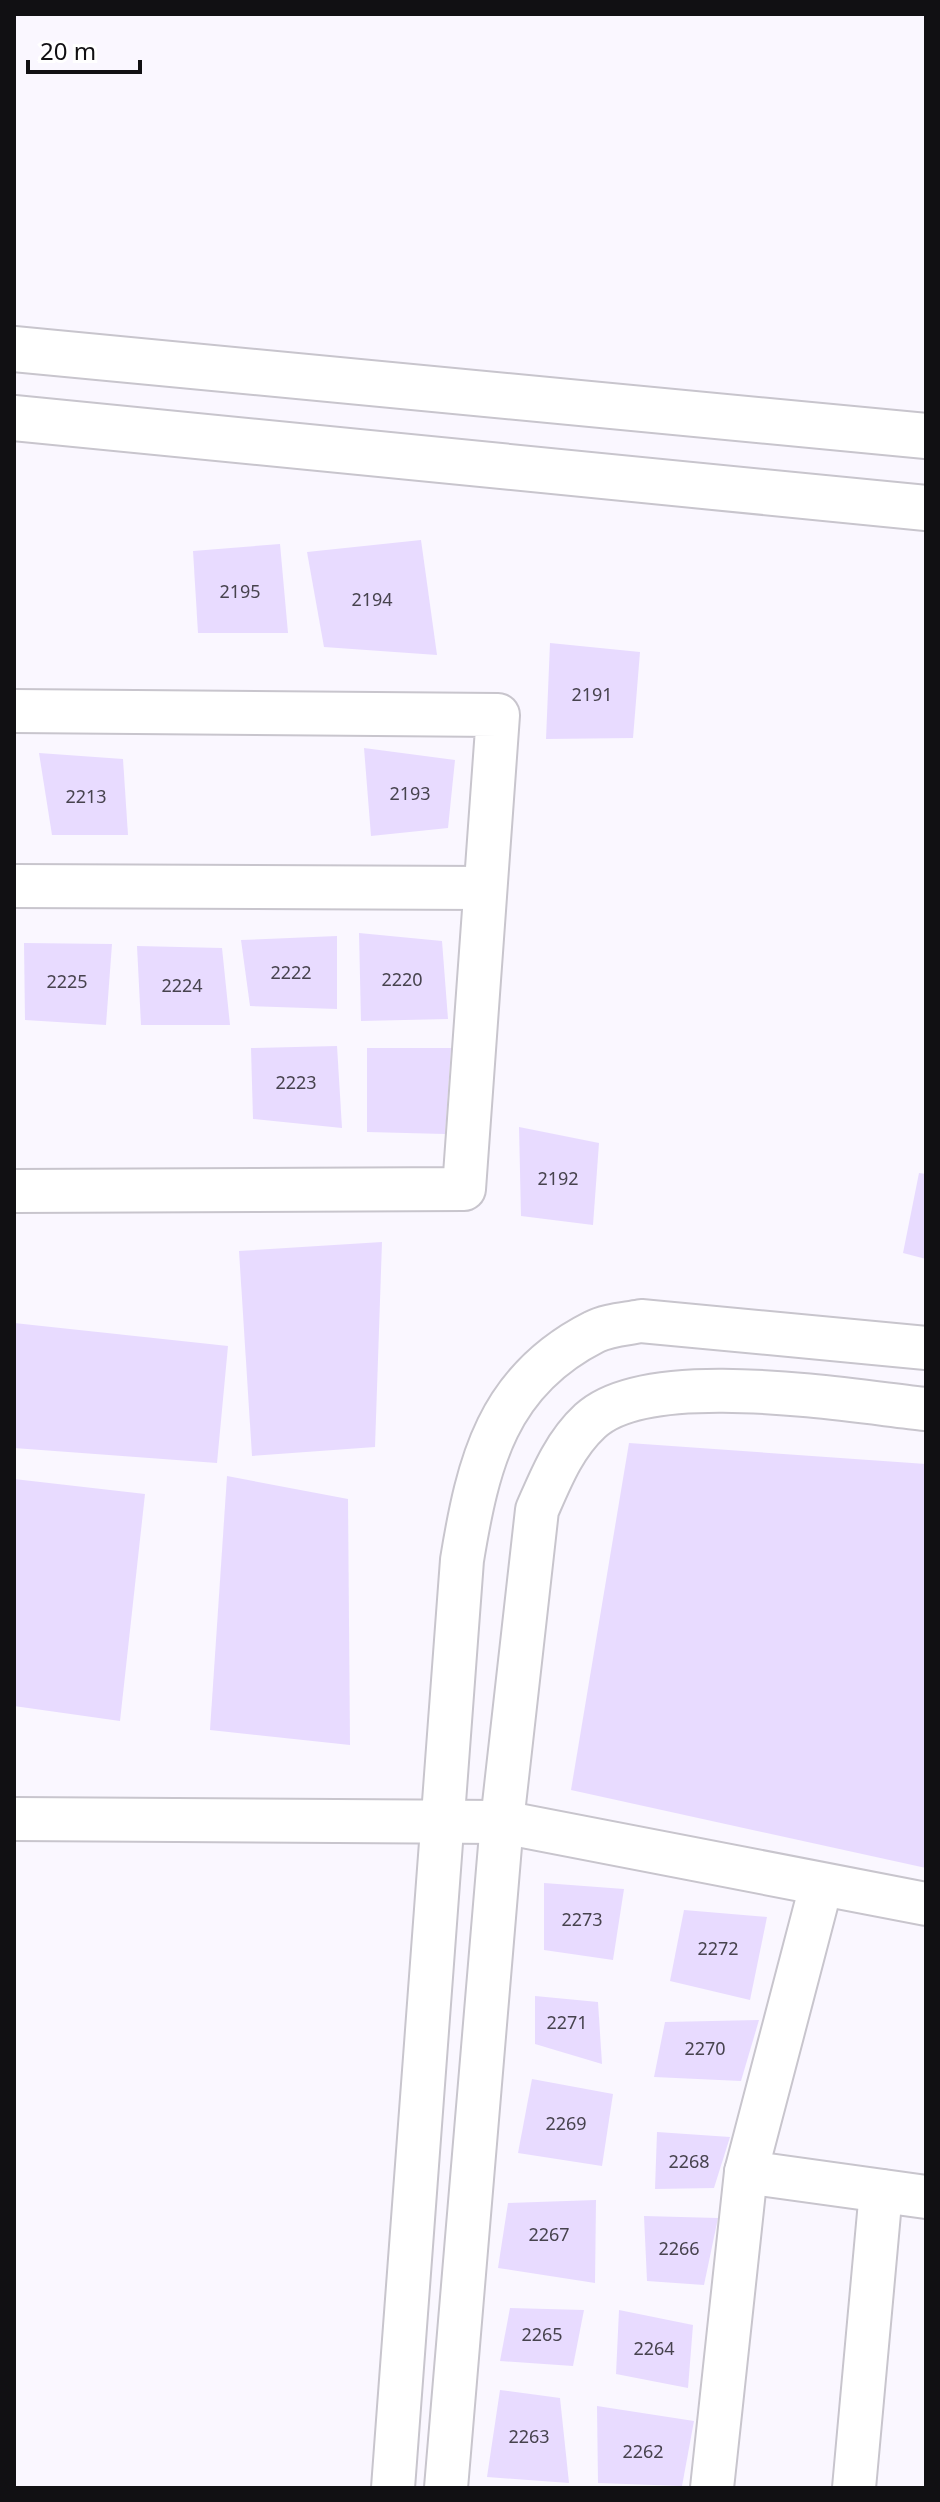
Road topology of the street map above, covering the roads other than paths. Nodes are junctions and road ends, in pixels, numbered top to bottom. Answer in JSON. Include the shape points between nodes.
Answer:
{"nodes":[{"id":1,"x":14,"y":349,"type":"edge"},
{"id":2,"x":14,"y":418,"type":"edge"},
{"id":3,"x":926,"y":436,"type":"edge"},
{"id":4,"x":926,"y":508,"type":"edge"},
{"id":5,"x":14,"y":711,"type":"edge"},
{"id":6,"x":14,"y":886,"type":"edge"},
{"id":7,"x":485,"y":888,"type":"junction"},
{"id":8,"x":14,"y":1191,"type":"edge"},
{"id":9,"x":926,"y":1348,"type":"edge"},
{"id":10,"x":926,"y":1409,"type":"edge"},
{"id":11,"x":14,"y":1819,"type":"edge"},
{"id":12,"x":442,"y":1821,"type":"junction"},
{"id":13,"x":502,"y":1822,"type":"junction"},
{"id":14,"x":821,"y":1886,"type":"junction"},
{"id":15,"x":926,"y":1904,"type":"edge"},
{"id":16,"x":746,"y":2172,"type":"junction"},
{"id":17,"x":881,"y":2191,"type":"junction"},
{"id":18,"x":926,"y":2197,"type":"edge"},
{"id":19,"x":393,"y":2488,"type":"edge"},
{"id":20,"x":446,"y":2488,"type":"edge"},
{"id":21,"x":712,"y":2488,"type":"edge"},
{"id":22,"x":854,"y":2488,"type":"edge"}],
"edges":[{"from":1,"to":3,"type":"main road"},
{"from":2,"to":4,"type":"main road"},
{"from":5,"to":7,"type":"street","via":[[498,715]]},
{"from":6,"to":7,"type":"street"},
{"from":7,"to":8,"type":"street","via":[[464,1189]]},
{"from":9,"to":12,"type":"street","via":[[641,1321],[596,1331],[556,1356],[517,1395],[493,1432],[474,1487],[462,1560]]},
{"from":10,"to":13,"type":"street","via":[[730,1390],[681,1391],[634,1400],[591,1419],[557,1462],[537,1510]]},
{"from":11,"to":12,"type":"street"},
{"from":12,"to":13,"type":"street"},
{"from":12,"to":19,"type":"street"},
{"from":13,"to":14,"type":"street"},
{"from":13,"to":20,"type":"street"},
{"from":14,"to":15,"type":"street"},
{"from":14,"to":16,"type":"street"},
{"from":16,"to":17,"type":"street"},
{"from":16,"to":21,"type":"street"},
{"from":17,"to":18,"type":"street"},
{"from":17,"to":22,"type":"street"}]}
